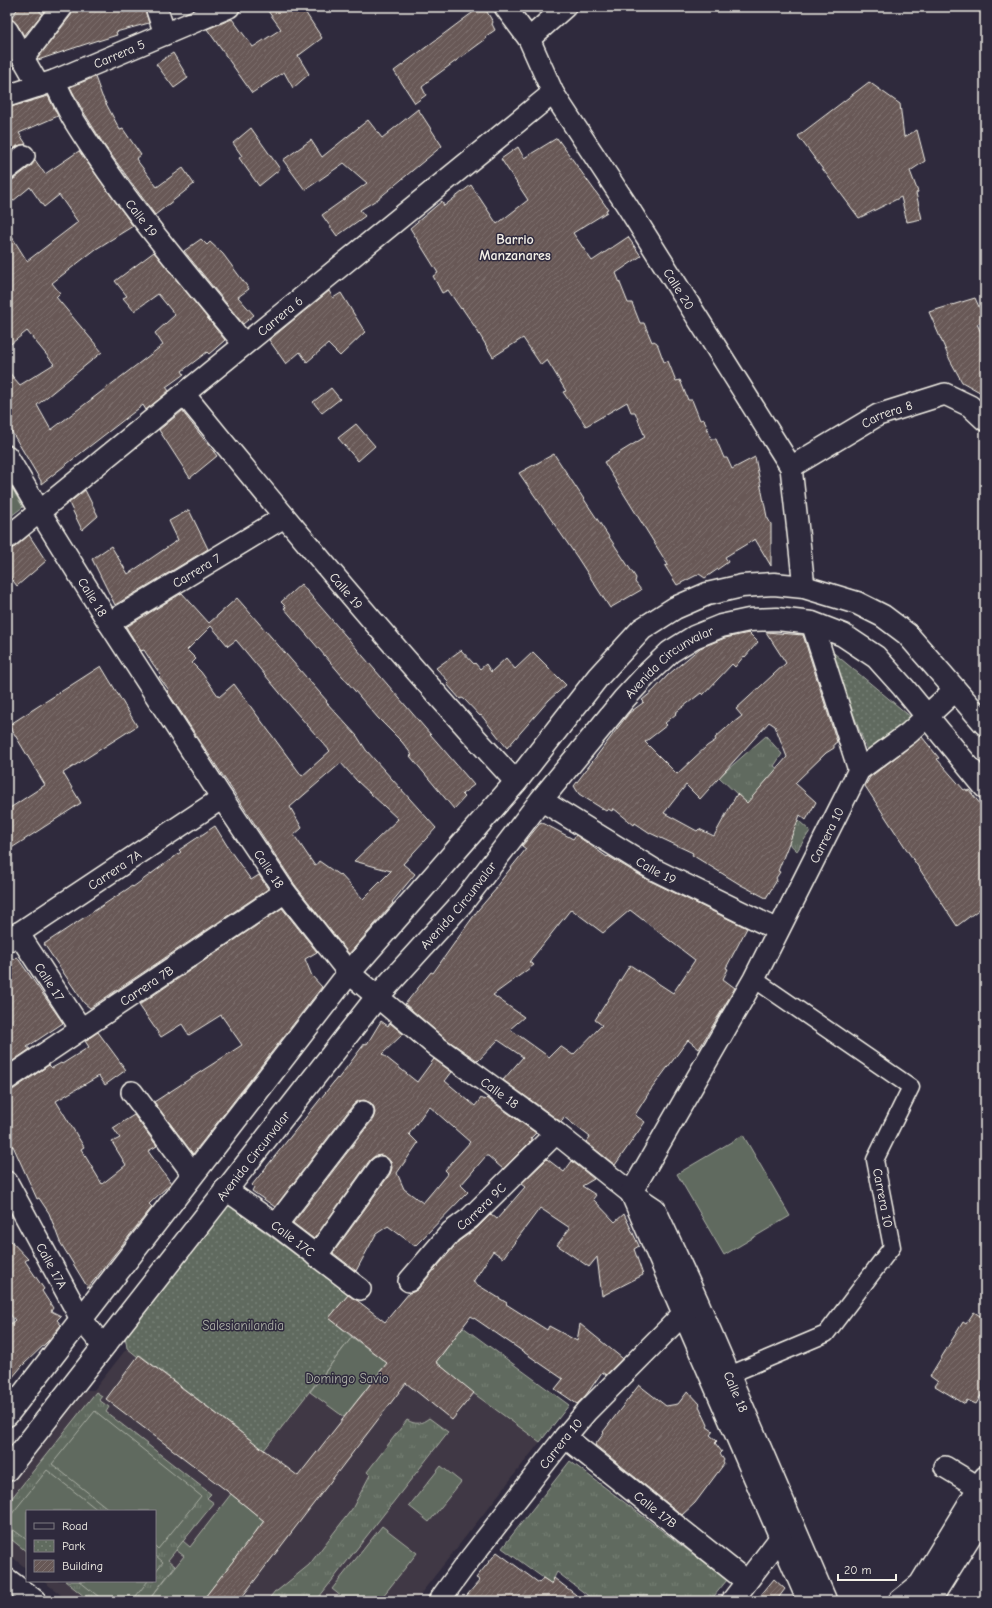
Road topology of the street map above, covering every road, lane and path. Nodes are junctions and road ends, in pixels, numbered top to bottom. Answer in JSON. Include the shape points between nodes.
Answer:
{"nodes":[{"id":1,"x":62,"y":7,"type":"edge"},
{"id":2,"x":156,"y":7,"type":"edge"},
{"id":3,"x":229,"y":7,"type":"edge"},
{"id":4,"x":506,"y":7,"type":"edge"},
{"id":5,"x":564,"y":7,"type":"edge"},
{"id":6,"x":7,"y":30,"type":"edge"},
{"id":7,"x":165,"y":34,"type":"junction"},
{"id":8,"x":529,"y":39,"type":"junction"},
{"id":9,"x":23,"y":58,"type":"junction"},
{"id":10,"x":47,"y":83,"type":"junction"},
{"id":11,"x":553,"y":93,"type":"junction"},
{"id":12,"x":7,"y":96,"type":"edge"},
{"id":13,"x":24,"y":156,"type":"dead end"},
{"id":14,"x":7,"y":169,"type":"edge"},
{"id":15,"x":244,"y":344,"type":"junction"},
{"id":16,"x":184,"y":394,"type":"junction"},
{"id":17,"x":985,"y":420,"type":"edge"},
{"id":18,"x":7,"y":456,"type":"edge"},
{"id":19,"x":791,"y":468,"type":"junction"},
{"id":20,"x":40,"y":512,"type":"junction"},
{"id":21,"x":284,"y":517,"type":"junction"},
{"id":22,"x":7,"y":538,"type":"edge"},
{"id":23,"x":804,"y":587,"type":"junction"},
{"id":24,"x":109,"y":623,"type":"junction"},
{"id":25,"x":812,"y":623,"type":"junction"},
{"id":26,"x":955,"y":690,"type":"junction"},
{"id":27,"x":927,"y":716,"type":"junction"},
{"id":28,"x":985,"y":724,"type":"edge"},
{"id":29,"x":859,"y":770,"type":"junction"},
{"id":30,"x":516,"y":782,"type":"junction"},
{"id":31,"x":985,"y":787,"type":"edge"},
{"id":32,"x":222,"y":798,"type":"junction"},
{"id":33,"x":541,"y":800,"type":"junction"},
{"id":34,"x":285,"y":892,"type":"junction"},
{"id":35,"x":778,"y":930,"type":"junction"},
{"id":36,"x":13,"y":937,"type":"edge"},
{"id":37,"x":349,"y":973,"type":"junction"},
{"id":38,"x":754,"y":979,"type":"junction"},
{"id":39,"x":377,"y":997,"type":"junction"},
{"id":40,"x":81,"y":1029,"type":"junction"},
{"id":41,"x":7,"y":1079,"type":"edge"},
{"id":42,"x":132,"y":1092,"type":"dead end"},
{"id":43,"x":363,"y":1112,"type":"dead end"},
{"id":44,"x":556,"y":1133,"type":"junction"},
{"id":45,"x":380,"y":1167,"type":"dead end"},
{"id":46,"x":194,"y":1174,"type":"junction"},
{"id":47,"x":225,"y":1189,"type":"junction"},
{"id":48,"x":9,"y":1191,"type":"edge"},
{"id":49,"x":631,"y":1193,"type":"junction"},
{"id":50,"x":276,"y":1225,"type":"junction"},
{"id":51,"x":316,"y":1256,"type":"junction"},
{"id":52,"x":409,"y":1281,"type":"dead end"},
{"id":53,"x":360,"y":1289,"type":"dead end"},
{"id":54,"x":690,"y":1307,"type":"junction"},
{"id":55,"x":81,"y":1318,"type":"junction"},
{"id":56,"x":103,"y":1346,"type":"junction"},
{"id":57,"x":729,"y":1375,"type":"junction"},
{"id":58,"x":7,"y":1415,"type":"edge"},
{"id":59,"x":565,"y":1437,"type":"junction"},
{"id":60,"x":945,"y":1467,"type":"dead end"},
{"id":61,"x":7,"y":1470,"type":"edge"},
{"id":62,"x":983,"y":1485,"type":"edge"},
{"id":63,"x":985,"y":1514,"type":"edge"},
{"id":64,"x":782,"y":1537,"type":"junction"},
{"id":65,"x":7,"y":1579,"type":"edge"},
{"id":66,"x":746,"y":1581,"type":"junction"},
{"id":67,"x":36,"y":1601,"type":"edge"},
{"id":68,"x":439,"y":1601,"type":"edge"},
{"id":69,"x":732,"y":1601,"type":"edge"},
{"id":70,"x":808,"y":1601,"type":"edge"},
{"id":71,"x":826,"y":1601,"type":"edge"},
{"id":72,"x":899,"y":1601,"type":"edge"},
{"id":73,"x":930,"y":1601,"type":"edge"}],
"edges":[{"from":1,"to":9,"type":"street"},
{"from":2,"to":7,"type":"street"},
{"from":3,"to":7,"type":"street","name":"Carrera 5"},
{"from":4,"to":8,"type":"street","name":"Calle 20"},
{"from":5,"to":8,"type":"street"},
{"from":6,"to":9,"type":"street","name":"Calle 19"},
{"from":7,"to":10,"type":"street","name":"Carrera 5"},
{"from":8,"to":11,"type":"street","name":"Calle 20"},
{"from":9,"to":10,"type":"street","name":"Calle 19"},
{"from":10,"to":12,"type":"street","name":"Carrera 5"},
{"from":10,"to":15,"type":"street","name":"Calle 19","via":[[152,233]]},
{"from":11,"to":15,"type":"street","name":"Carrera 6"},
{"from":11,"to":19,"type":"street","name":"Calle 20","via":[[626,204]]},
{"from":13,"to":14,"type":"street"},
{"from":15,"to":16,"type":"street","name":"Carrera 6"},
{"from":16,"to":20,"type":"street","name":"Carrera 6"},
{"from":16,"to":21,"type":"street","name":"Calle 19"},
{"from":17,"to":19,"type":"street","name":"Carrera 8","via":[[970,406],[945,394],[878,415]]},
{"from":18,"to":20,"type":"street","name":"Calle 18"},
{"from":19,"to":23,"type":"street","name":"Calle 20"},
{"from":20,"to":22,"type":"street","name":"Carrera 6"},
{"from":20,"to":24,"type":"street","name":"Calle 18"},
{"from":21,"to":24,"type":"street","name":"Carrera 7"},
{"from":21,"to":30,"type":"street","name":"Calle 19","via":[[455,716]]},
{"from":23,"to":26,"type":"main road","via":[[858,603],[883,616],[907,634]]},
{"from":23,"to":30,"type":"main road","via":[[774,584],[742,586],[707,594],[675,608],[642,629],[598,677]]},
{"from":24,"to":32,"type":"street","name":"Calle 18"},
{"from":25,"to":27,"type":"main road","name":"Avenida Circunvalar","via":[[843,636],[876,657]]},
{"from":25,"to":29,"type":"street"},
{"from":25,"to":33,"type":"main road","name":"Avenida Circunvalar","via":[[777,619],[749,620],[720,626],[694,637],[670,652],[624,699]]},
{"from":26,"to":27,"type":"main road"},
{"from":26,"to":28,"type":"main road"},
{"from":27,"to":29,"type":"street","name":"Carrera 10","via":[[910,733]]},
{"from":27,"to":31,"type":"main road","name":"Avenida Circunvalar"},
{"from":29,"to":35,"type":"street","name":"Carrera 10"},
{"from":30,"to":37,"type":"main road"},
{"from":32,"to":34,"type":"street","name":"Calle 18"},
{"from":32,"to":36,"type":"street","name":"Carrera 7A"},
{"from":33,"to":35,"type":"street","name":"Calle 19","via":[[653,869]]},
{"from":33,"to":39,"type":"main road","name":"Avenida Circunvalar","via":[[462,902]]},
{"from":34,"to":37,"type":"street","name":"Calle 18"},
{"from":34,"to":40,"type":"street","name":"Carrera 7B"},
{"from":35,"to":38,"type":"street","name":"Carrera 10"},
{"from":36,"to":40,"type":"street","name":"Calle 17"},
{"from":37,"to":39,"type":"street","name":"Calle 18"},
{"from":37,"to":46,"type":"main road"},
{"from":38,"to":49,"type":"street","name":"Carrera 10"},
{"from":38,"to":57,"type":"street","name":"Carrera 10","via":[[911,1087],[875,1160],[892,1247],[826,1334]]},
{"from":39,"to":44,"type":"street","name":"Calle 18","via":[[436,1046]]},
{"from":39,"to":47,"type":"main road","name":"Avenida Circunvalar"},
{"from":40,"to":41,"type":"street","name":"Carrera 7B"},
{"from":42,"to":46,"type":"street"},
{"from":43,"to":50,"type":"street"},
{"from":44,"to":49,"type":"street","name":"Calle 18"},
{"from":44,"to":52,"type":"street","name":"Carrera 9C","via":[[470,1218],[451,1232]]},
{"from":45,"to":51,"type":"street"},
{"from":46,"to":55,"type":"main road"},
{"from":47,"to":50,"type":"street","name":"Calle 17C"},
{"from":47,"to":56,"type":"main road","name":"Avenida Circunvalar"},
{"from":48,"to":55,"type":"street","name":"Calle 17A"},
{"from":49,"to":54,"type":"street","name":"Calle 18"},
{"from":50,"to":51,"type":"street","name":"Calle 17C"},
{"from":51,"to":53,"type":"street","name":"Calle 17C"},
{"from":54,"to":57,"type":"street","name":"Calle 18"},
{"from":54,"to":59,"type":"street","name":"Carrera 10","via":[[587,1411]]},
{"from":54,"to":64,"type":"street","name":"Calle 18"},
{"from":55,"to":56,"type":"street","name":"Calle 17A"},
{"from":55,"to":58,"type":"main road"},
{"from":56,"to":61,"type":"main road","name":"Avenida Circunvalar"},
{"from":57,"to":71,"type":"street","name":"Calle 18"},
{"from":59,"to":66,"type":"street","name":"Calle 17B"},
{"from":59,"to":68,"type":"street","name":"Carrera 10"},
{"from":60,"to":62,"type":"street"},
{"from":62,"to":72,"type":"street","via":[[920,1584]]},
{"from":63,"to":73,"type":"street"},
{"from":64,"to":66,"type":"street"},
{"from":64,"to":70,"type":"street","name":"Calle 18"},
{"from":65,"to":67,"type":"street"},
{"from":66,"to":69,"type":"street"}]}
